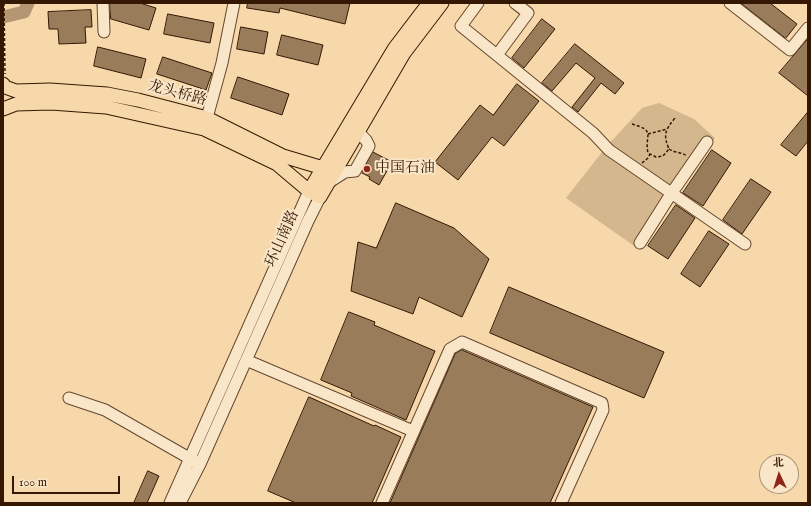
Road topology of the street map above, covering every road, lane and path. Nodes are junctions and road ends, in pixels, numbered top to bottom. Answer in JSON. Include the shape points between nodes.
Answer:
{"nodes":[{"id":1,"x":4,"y":3,"type":"edge"},
{"id":2,"x":103,"y":3,"type":"edge"},
{"id":3,"x":234,"y":3,"type":"edge"},
{"id":4,"x":429,"y":3,"type":"edge"},
{"id":5,"x":442,"y":3,"type":"edge"},
{"id":6,"x":515,"y":3,"type":"edge"},
{"id":7,"x":730,"y":3,"type":"edge"},
{"id":8,"x":477,"y":4,"type":"edge"},
{"id":9,"x":808,"y":28,"type":"edge"},
{"id":10,"x":104,"y":32,"type":"dead end"},
{"id":11,"x":497,"y":55,"type":"junction"},
{"id":12,"x":4,"y":85,"type":"edge"},
{"id":13,"x":3,"y":109,"type":"edge"},
{"id":14,"x":675,"y":118,"type":"dead end"},
{"id":15,"x":205,"y":124,"type":"junction"},
{"id":16,"x":632,"y":124,"type":"dead end"},
{"id":17,"x":667,"y":129,"type":"junction"},
{"id":18,"x":648,"y":134,"type":"junction"},
{"id":19,"x":707,"y":142,"type":"dead end"},
{"id":20,"x":669,"y":149,"type":"junction"},
{"id":21,"x":694,"y":161,"type":"junction"},
{"id":22,"x":328,"y":175,"type":"junction"},
{"id":23,"x":315,"y":194,"type":"junction"},
{"id":24,"x":671,"y":194,"type":"junction"},
{"id":25,"x":640,"y":243,"type":"dead end"},
{"id":26,"x":745,"y":244,"type":"dead end"},
{"id":27,"x":246,"y":360,"type":"junction"},
{"id":28,"x":69,"y":398,"type":"dead end"},
{"id":29,"x":413,"y":431,"type":"junction"},
{"id":30,"x":190,"y":458,"type":"junction"},
{"id":31,"x":200,"y":464,"type":"junction"},
{"id":32,"x":177,"y":501,"type":"edge"},
{"id":33,"x":382,"y":503,"type":"edge"},
{"id":34,"x":561,"y":503,"type":"edge"}],
"edges":[{"from":1,"to":12,"type":"path"},
{"from":2,"to":10,"type":"street"},
{"from":3,"to":15,"type":"street","via":[[222,62]]},
{"from":4,"to":22,"type":"main road","name":"环山南路","via":[[394,49]]},
{"from":5,"to":22,"type":"main road","name":"环山南路","via":[[404,53],[358,132]]},
{"from":6,"to":11,"type":"street","via":[[528,13]]},
{"from":7,"to":9,"type":"street","via":[[790,50]]},
{"from":8,"to":11,"type":"street","via":[[461,26]]},
{"from":11,"to":24,"type":"street","via":[[593,133],[608,150]]},
{"from":12,"to":15,"type":"main road","name":"龙头桥路","via":[[16,91],[50,90],[107,94],[138,100]]},
{"from":13,"to":15,"type":"main road","name":"龙头桥路","via":[[16,104],[51,103],[106,107]]},
{"from":14,"to":17,"type":"path"},
{"from":15,"to":22,"type":"main road","name":"龙头桥路"},
{"from":15,"to":23,"type":"main road","name":"龙头桥路","via":[[277,164]]},
{"from":16,"to":18,"type":"path","via":[[643,127]]},
{"from":17,"to":18,"type":"path"},
{"from":17,"to":20,"type":"path","via":[[665,136]]},
{"from":18,"to":20,"type":"path","via":[[648,153],[656,157],[663,156]]},
{"from":19,"to":21,"type":"street"},
{"from":20,"to":21,"type":"path"},
{"from":21,"to":24,"type":"street"},
{"from":22,"to":23,"type":"main road","name":"环山南路"},
{"from":23,"to":27,"type":"street","name":"环山南路"},
{"from":23,"to":30,"type":"street","name":"环山南路"},
{"from":24,"to":25,"type":"street"},
{"from":24,"to":26,"type":"street"},
{"from":27,"to":29,"type":"street"},
{"from":27,"to":31,"type":"street","name":"环山南路"},
{"from":28,"to":30,"type":"street","via":[[105,410]]},
{"from":29,"to":33,"type":"street"},
{"from":29,"to":34,"type":"street","via":[[450,348],[462,342],[602,403],[603,410]]},
{"from":30,"to":31,"type":"street"},
{"from":30,"to":32,"type":"street","name":"环山南路"},
{"from":31,"to":32,"type":"street","name":"环山南路"}]}
